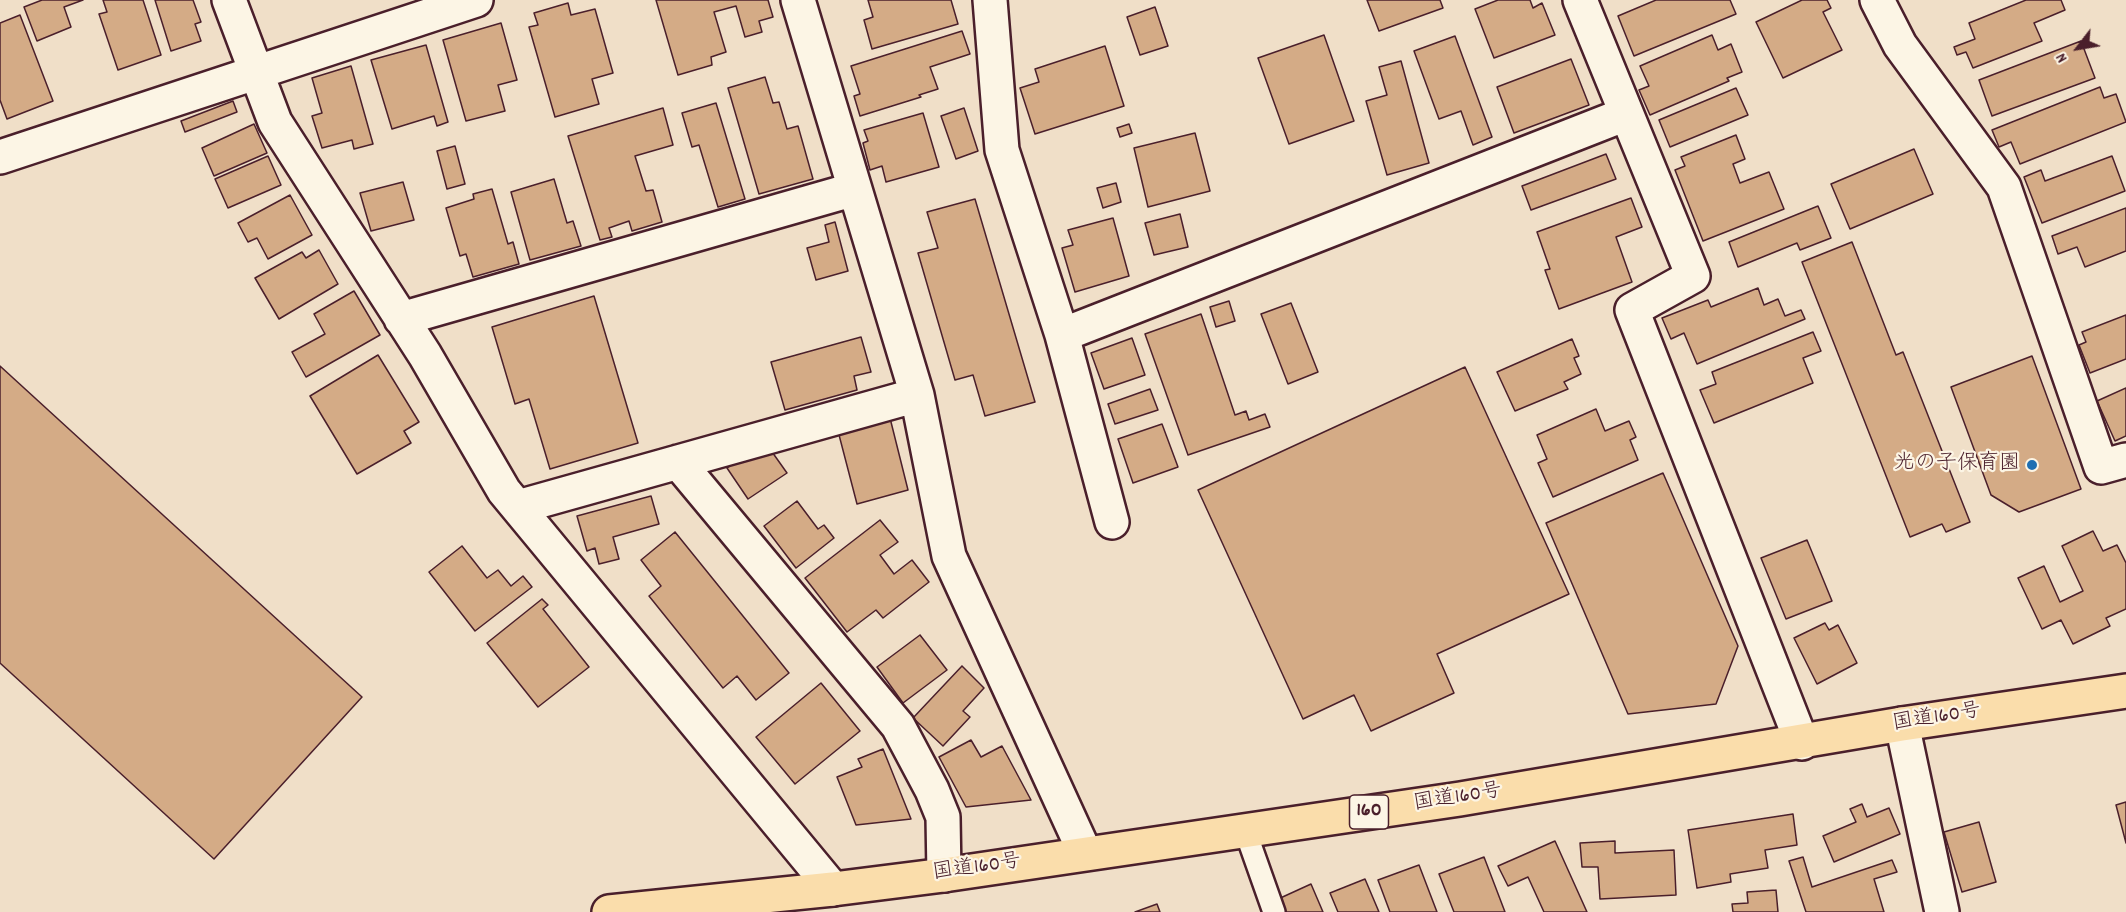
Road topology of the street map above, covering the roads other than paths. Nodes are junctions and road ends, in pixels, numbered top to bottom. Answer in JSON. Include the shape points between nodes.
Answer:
{"nodes":[{"id":1,"x":229,"y":0,"type":"edge"},
{"id":2,"x":476,"y":0,"type":"edge"},
{"id":3,"x":798,"y":0,"type":"edge"},
{"id":4,"x":990,"y":0,"type":"edge"},
{"id":5,"x":1580,"y":0,"type":"edge"},
{"id":6,"x":1876,"y":0,"type":"edge"},
{"id":7,"x":255,"y":72,"type":"junction"},
{"id":8,"x":1626,"y":114,"type":"junction"},
{"id":9,"x":0,"y":157,"type":"edge"},
{"id":10,"x":855,"y":189,"type":"junction"},
{"id":11,"x":401,"y":319,"type":"junction"},
{"id":12,"x":1062,"y":334,"type":"junction"},
{"id":13,"x":917,"y":395,"type":"junction"},
{"id":14,"x":2126,"y":460,"type":"edge"},
{"id":15,"x":678,"y":462,"type":"junction"},
{"id":16,"x":518,"y":507,"type":"junction"},
{"id":17,"x":1112,"y":522,"type":"dead end"},
{"id":18,"x":2126,"y":691,"type":"edge"},
{"id":19,"x":1902,"y":724,"type":"junction"},
{"id":20,"x":1802,"y":743,"type":"junction"},
{"id":21,"x":1245,"y":830,"type":"junction"},
{"id":22,"x":1084,"y":853,"type":"junction"},
{"id":23,"x":944,"y":875,"type":"junction"},
{"id":24,"x":833,"y":889,"type":"junction"},
{"id":25,"x":609,"y":912,"type":"edge"},
{"id":26,"x":1274,"y":912,"type":"edge"},
{"id":27,"x":1942,"y":912,"type":"edge"}],
"edges":[{"from":1,"to":7,"type":"street"},
{"from":2,"to":7,"type":"street"},
{"from":3,"to":10,"type":"street"},
{"from":4,"to":12,"type":"street","via":[[1002,150]]},
{"from":5,"to":8,"type":"street"},
{"from":6,"to":14,"type":"street","via":[[1900,45],[2004,187],[2101,467]]},
{"from":7,"to":9,"type":"street"},
{"from":7,"to":11,"type":"street","via":[[274,122]]},
{"from":8,"to":12,"type":"street"},
{"from":8,"to":20,"type":"street","via":[[1693,276],[1632,310]]},
{"from":10,"to":11,"type":"street"},
{"from":10,"to":13,"type":"street"},
{"from":11,"to":16,"type":"street","via":[[504,491]]},
{"from":12,"to":17,"type":"street"},
{"from":13,"to":15,"type":"street"},
{"from":13,"to":22,"type":"street","via":[[949,556]]},
{"from":15,"to":16,"type":"street"},
{"from":15,"to":23,"type":"street","via":[[898,726],[942,817]]},
{"from":16,"to":24,"type":"street"},
{"from":18,"to":19,"type":"highway","name":"国道160号","number":"160"},
{"from":19,"to":20,"type":"highway","name":"国道160号","number":"160"},
{"from":19,"to":27,"type":"street"},
{"from":20,"to":21,"type":"highway","name":"国道160号","number":"160"},
{"from":21,"to":22,"type":"highway","name":"国道160号","number":"160"},
{"from":21,"to":26,"type":"lane"},
{"from":22,"to":23,"type":"highway","name":"国道160号","number":"160"},
{"from":23,"to":24,"type":"highway","name":"国道160号","number":"160"},
{"from":24,"to":25,"type":"highway","name":"国道160号","number":"160"}]}
